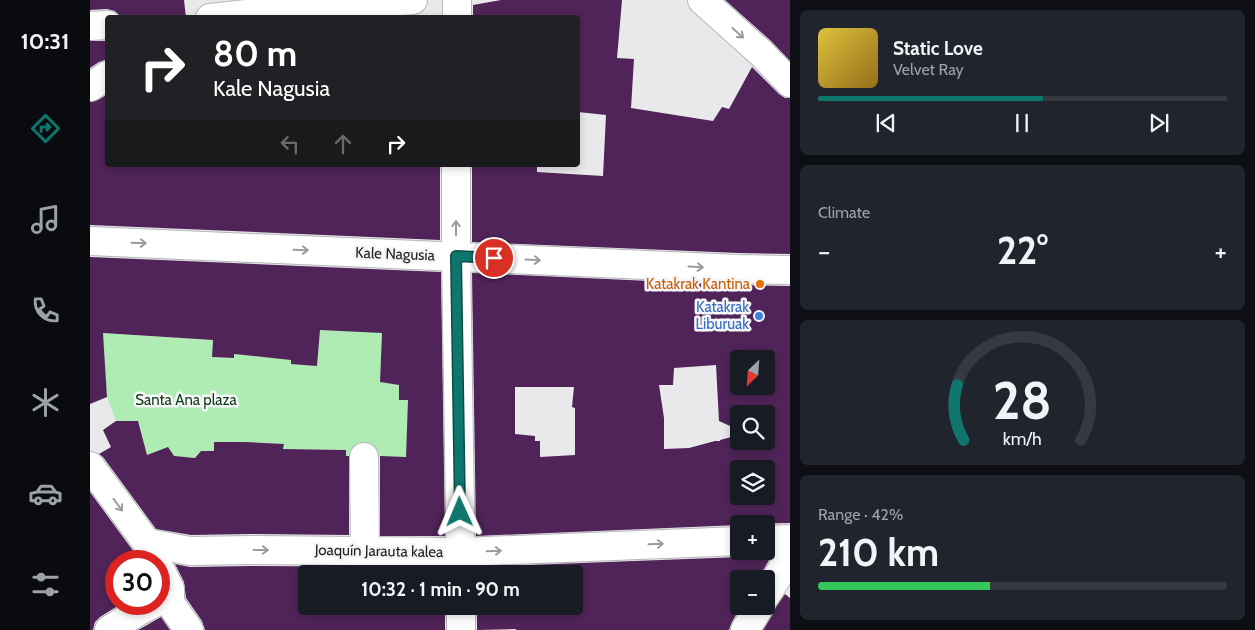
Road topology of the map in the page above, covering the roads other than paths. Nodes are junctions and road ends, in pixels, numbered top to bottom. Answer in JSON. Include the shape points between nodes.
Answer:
{"nodes":[{"id":1,"x":413,"y":0,"type":"edge"},
{"id":2,"x":457,"y":0,"type":"edge"},
{"id":3,"x":702,"y":0,"type":"edge"},
{"id":4,"x":305,"y":4,"type":"edge"},
{"id":5,"x":230,"y":15,"type":"edge"},
{"id":6,"x":456,"y":15,"type":"edge"},
{"id":7,"x":105,"y":25,"type":"edge"},
{"id":8,"x":90,"y":26,"type":"edge"},
{"id":9,"x":105,"y":77,"type":"edge"},
{"id":10,"x":790,"y":83,"type":"edge"},
{"id":11,"x":90,"y":87,"type":"edge"},
{"id":12,"x":456,"y":167,"type":"edge"},
{"id":13,"x":90,"y":241,"type":"edge"},
{"id":14,"x":456,"y":256,"type":"junction"},
{"id":15,"x":790,"y":270,"type":"edge"},
{"id":16,"x":364,"y":457,"type":"dead end"},
{"id":17,"x":90,"y":466,"type":"edge"},
{"id":18,"x":790,"y":539,"type":"edge"},
{"id":19,"x":775,"y":540,"type":"edge"},
{"id":20,"x":730,"y":542,"type":"edge"},
{"id":21,"x":149,"y":550,"type":"edge"},
{"id":22,"x":365,"y":551,"type":"junction"},
{"id":23,"x":790,"y":552,"type":"edge"},
{"id":24,"x":170,"y":554,"type":"edge"},
{"id":25,"x":461,"y":563,"type":"edge"},
{"id":26,"x":775,"y":581,"type":"edge"},
{"id":27,"x":170,"y":612,"type":"edge"},
{"id":28,"x":133,"y":615,"type":"edge"},
{"id":29,"x":461,"y":615,"type":"edge"},
{"id":30,"x":754,"y":615,"type":"edge"},
{"id":31,"x":110,"y":630,"type":"edge"},
{"id":32,"x":189,"y":630,"type":"edge"},
{"id":33,"x":461,"y":630,"type":"edge"},
{"id":34,"x":745,"y":630,"type":"edge"}],
"edges":[{"from":1,"to":4,"type":"street"},
{"from":2,"to":6,"type":"street"},
{"from":3,"to":10,"type":"street","one_way":true},
{"from":4,"to":5,"type":"street"},
{"from":7,"to":8,"type":"street"},
{"from":9,"to":11,"type":"street"},
{"from":14,"to":12,"type":"street","one_way":true},
{"from":13,"to":14,"type":"street","name":"Kale Nagusia","one_way":true},
{"from":14,"to":15,"type":"street","name":"Kale Nagusia","one_way":true},
{"from":14,"to":25,"type":"street"},
{"from":16,"to":22,"type":"street"},
{"from":17,"to":21,"type":"street","one_way":true},
{"from":18,"to":19,"type":"street"},
{"from":25,"to":20,"type":"street","name":"Joaquín Jarauta kalea","one_way":true},
{"from":24,"to":22,"type":"street","name":"Joaquín Jarauta kalea","one_way":true,"via":[[190,551]]},
{"from":22,"to":25,"type":"street","name":"Joaquín Jarauta kalea"},
{"from":23,"to":26,"type":"street"},
{"from":27,"to":32,"type":"street"},
{"from":28,"to":31,"type":"street"},
{"from":29,"to":33,"type":"street"},
{"from":30,"to":34,"type":"street"}]}
